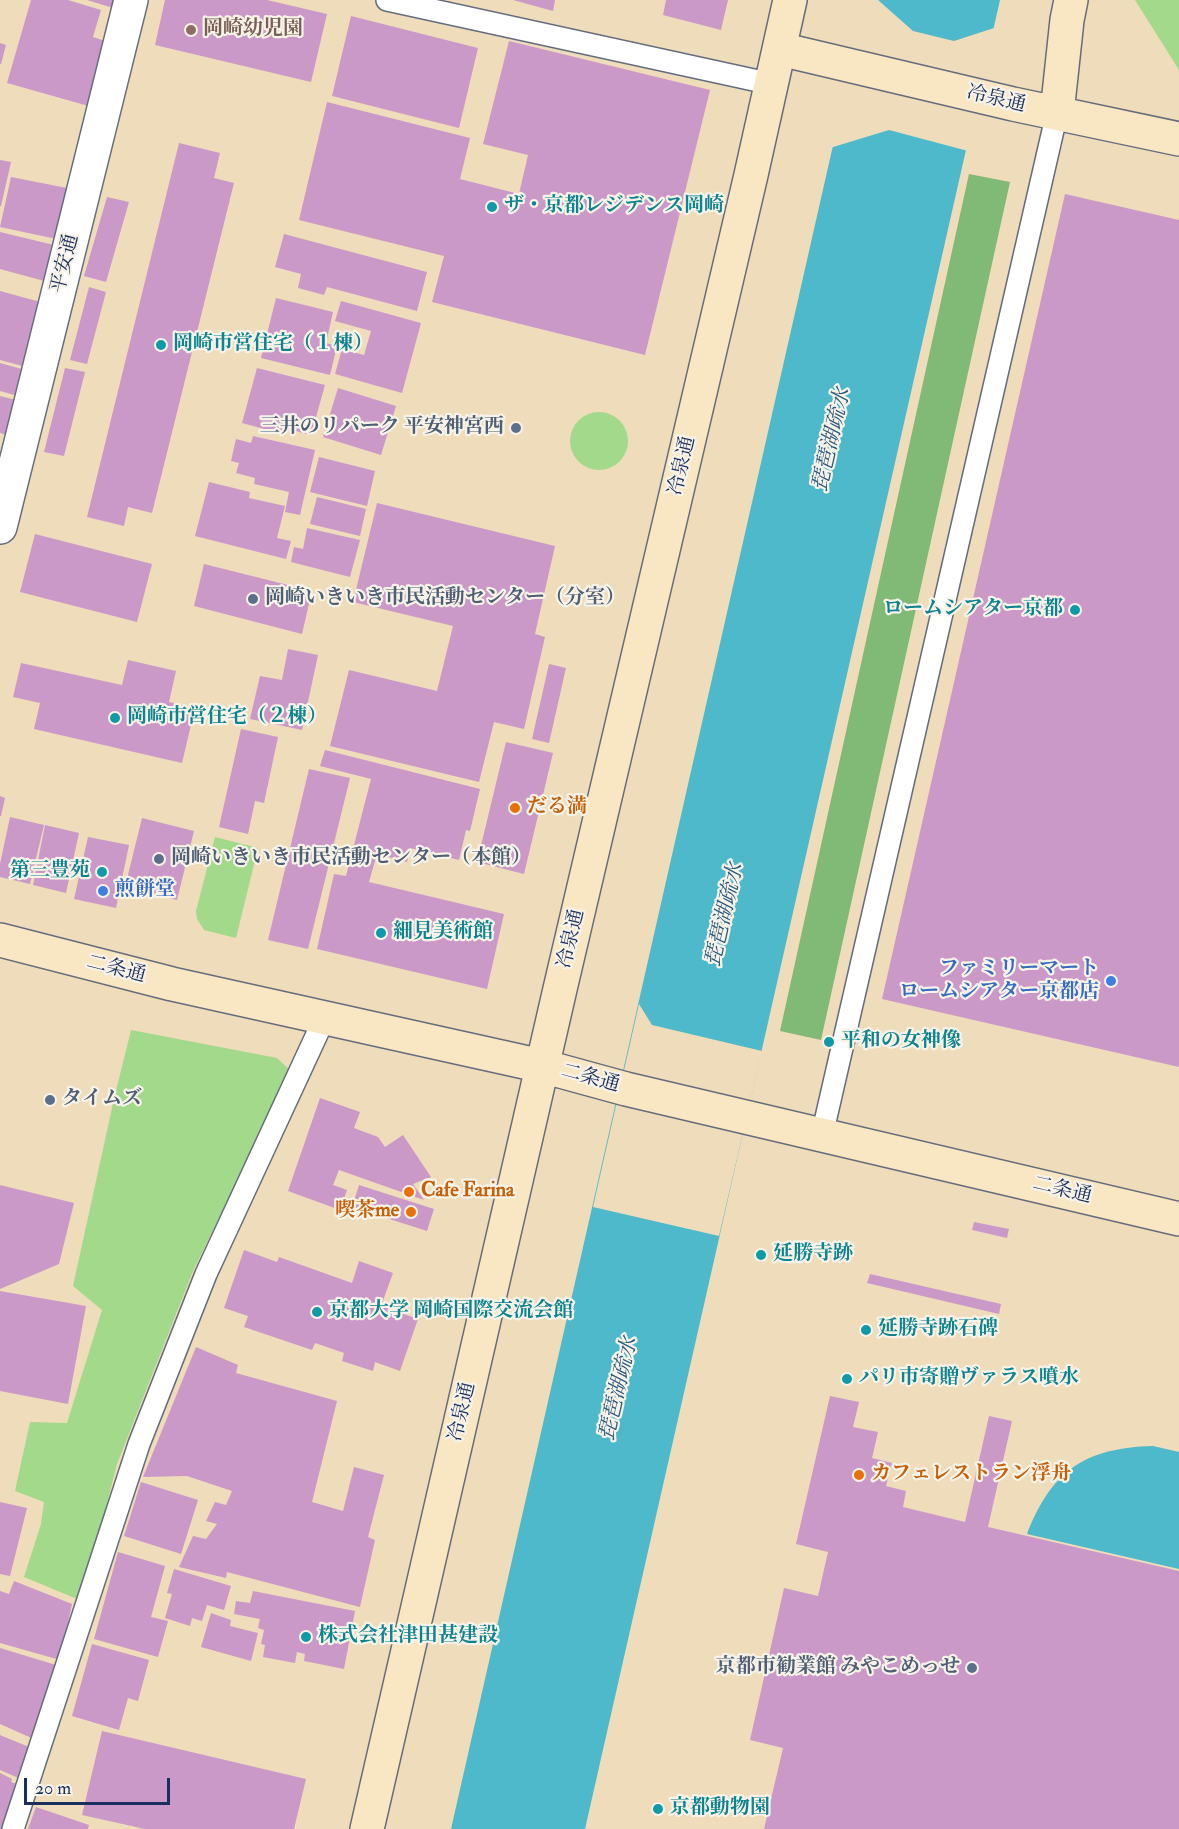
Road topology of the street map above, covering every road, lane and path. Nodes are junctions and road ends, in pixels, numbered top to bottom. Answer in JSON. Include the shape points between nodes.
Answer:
{"nodes":[{"id":1,"x":131,"y":0,"type":"edge"},
{"id":2,"x":387,"y":0,"type":"edge"},
{"id":3,"x":790,"y":0,"type":"edge"},
{"id":4,"x":1071,"y":0,"type":"edge"},
{"id":5,"x":780,"y":49,"type":"junction"},
{"id":6,"x":772,"y":84,"type":"junction"},
{"id":7,"x":1057,"y":113,"type":"junction"},
{"id":8,"x":1179,"y":139,"type":"edge"},
{"id":9,"x":0,"y":527,"type":"edge"},
{"id":10,"x":0,"y":940,"type":"edge"},
{"id":11,"x":325,"y":1017,"type":"junction"},
{"id":12,"x":542,"y":1066,"type":"junction"},
{"id":13,"x":822,"y":1135,"type":"junction"},
{"id":14,"x":1179,"y":1219,"type":"edge"},
{"id":15,"x":13,"y":1829,"type":"edge"},
{"id":16,"x":367,"y":1829,"type":"edge"}],
"edges":[{"from":1,"to":9,"type":"street","name":"平安通"},
{"from":2,"to":6,"type":"lane"},
{"from":3,"to":5,"type":"street","name":"冷泉通"},
{"from":4,"to":7,"type":"street"},
{"from":5,"to":6,"type":"street","name":"冷泉通"},
{"from":5,"to":7,"type":"street","name":"冷泉通"},
{"from":6,"to":12,"type":"street","name":"冷泉通"},
{"from":7,"to":8,"type":"street","name":"冷泉通"},
{"from":7,"to":13,"type":"lane"},
{"from":10,"to":11,"type":"street","name":"二条通","via":[[172,984]]},
{"from":11,"to":12,"type":"street","name":"二条通"},
{"from":11,"to":15,"type":"lane","via":[[206,1274],[139,1444]]},
{"from":12,"to":13,"type":"street","name":"二条通"},
{"from":12,"to":16,"type":"street","name":"冷泉通"},
{"from":13,"to":14,"type":"street","name":"二条通"}]}
